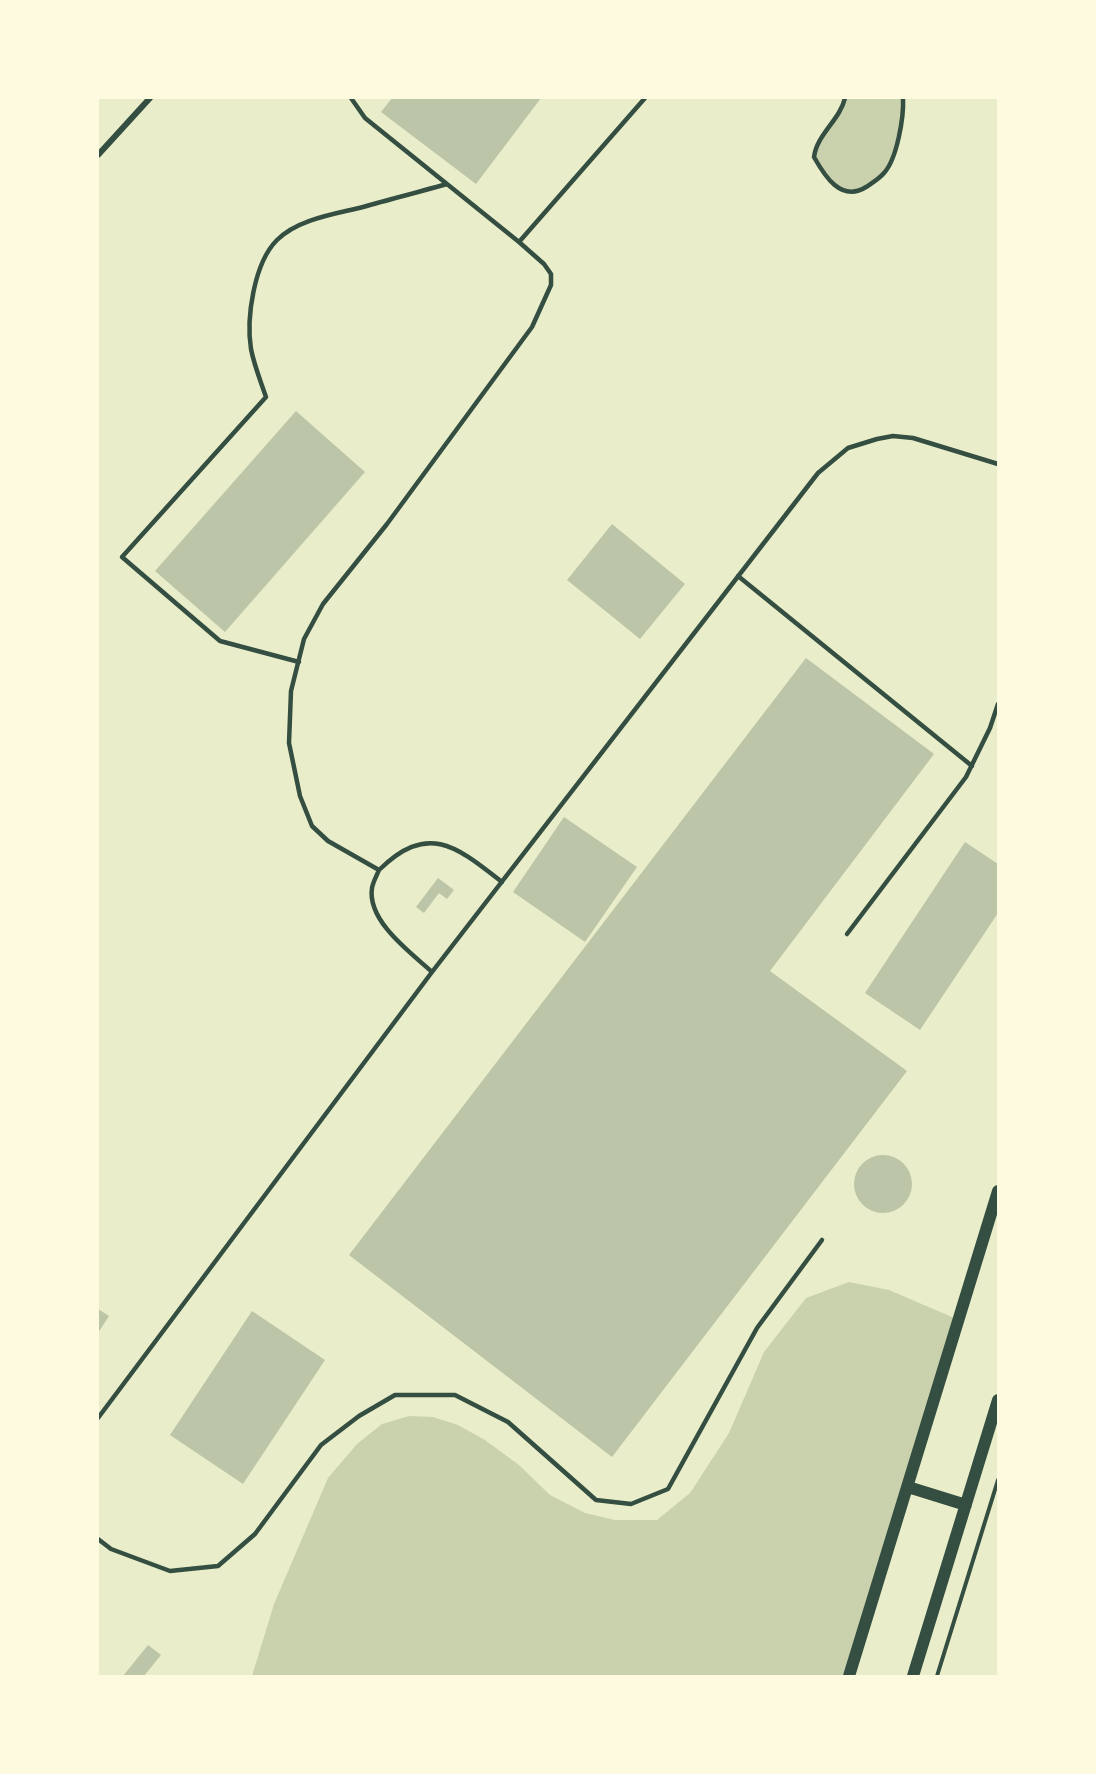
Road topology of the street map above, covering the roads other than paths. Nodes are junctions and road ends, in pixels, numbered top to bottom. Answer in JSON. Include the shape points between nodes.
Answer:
{"nodes":[{"id":1,"x":150,"y":98,"type":"edge"},
{"id":2,"x":351,"y":98,"type":"edge"},
{"id":3,"x":645,"y":98,"type":"edge"},
{"id":4,"x":845,"y":98,"type":"edge"},
{"id":5,"x":903,"y":98,"type":"edge"},
{"id":6,"x":98,"y":155,"type":"edge"},
{"id":7,"x":447,"y":184,"type":"junction"},
{"id":8,"x":519,"y":242,"type":"junction"},
{"id":9,"x":999,"y":464,"type":"edge"},
{"id":10,"x":738,"y":576,"type":"junction"},
{"id":11,"x":298,"y":662,"type":"junction"},
{"id":12,"x":999,"y":704,"type":"edge"},
{"id":13,"x":972,"y":766,"type":"junction"},
{"id":14,"x":379,"y":870,"type":"junction"},
{"id":15,"x":502,"y":882,"type":"junction"},
{"id":16,"x":847,"y":934,"type":"dead end"},
{"id":17,"x":432,"y":972,"type":"junction"},
{"id":18,"x":999,"y":1191,"type":"edge"},
{"id":19,"x":822,"y":1240,"type":"dead end"},
{"id":20,"x":999,"y":1400,"type":"edge"},
{"id":21,"x":98,"y":1418,"type":"edge"},
{"id":22,"x":908,"y":1487,"type":"junction"},
{"id":23,"x":966,"y":1505,"type":"junction"},
{"id":24,"x":98,"y":1539,"type":"edge"},
{"id":25,"x":849,"y":1677,"type":"edge"},
{"id":26,"x":913,"y":1677,"type":"edge"}],
"edges":[{"from":1,"to":6,"type":"street"},
{"from":2,"to":7,"type":"lane","via":[[365,118]]},
{"from":3,"to":8,"type":"lane"},
{"from":4,"to":5,"type":"lane","via":[[815,146],[814,157],[830,181],[850,192],[860,191],[889,166]]},
{"from":7,"to":8,"type":"lane"},
{"from":7,"to":11,"type":"lane","via":[[297,226],[277,240],[265,258],[254,289],[249,325],[251,350],[266,397],[122,557],[220,641]]},
{"from":8,"to":11,"type":"lane","via":[[551,274],[551,285],[532,327],[323,604],[304,639]]},
{"from":9,"to":10,"type":"lane","via":[[913,438],[893,436],[848,448],[818,472]]},
{"from":10,"to":13,"type":"lane"},
{"from":10,"to":15,"type":"lane"},
{"from":11,"to":14,"type":"lane","via":[[291,692],[289,743],[300,796],[312,826],[328,841]]},
{"from":12,"to":13,"type":"lane"},
{"from":13,"to":16,"type":"lane"},
{"from":14,"to":15,"type":"lane","via":[[412,845],[432,843],[455,848]]},
{"from":14,"to":17,"type":"lane","via":[[372,888],[373,906],[381,922]]},
{"from":15,"to":17,"type":"lane"},
{"from":17,"to":21,"type":"lane"},
{"from":18,"to":22,"type":"main road"},
{"from":19,"to":24,"type":"lane","via":[[757,1328],[668,1489],[631,1504],[596,1500],[508,1422],[455,1395],[395,1395],[321,1445],[255,1534],[219,1566],[170,1571],[111,1549]]},
{"from":20,"to":23,"type":"main road"},
{"from":22,"to":23,"type":"main road"},
{"from":22,"to":25,"type":"main road"},
{"from":23,"to":26,"type":"main road"}]}
